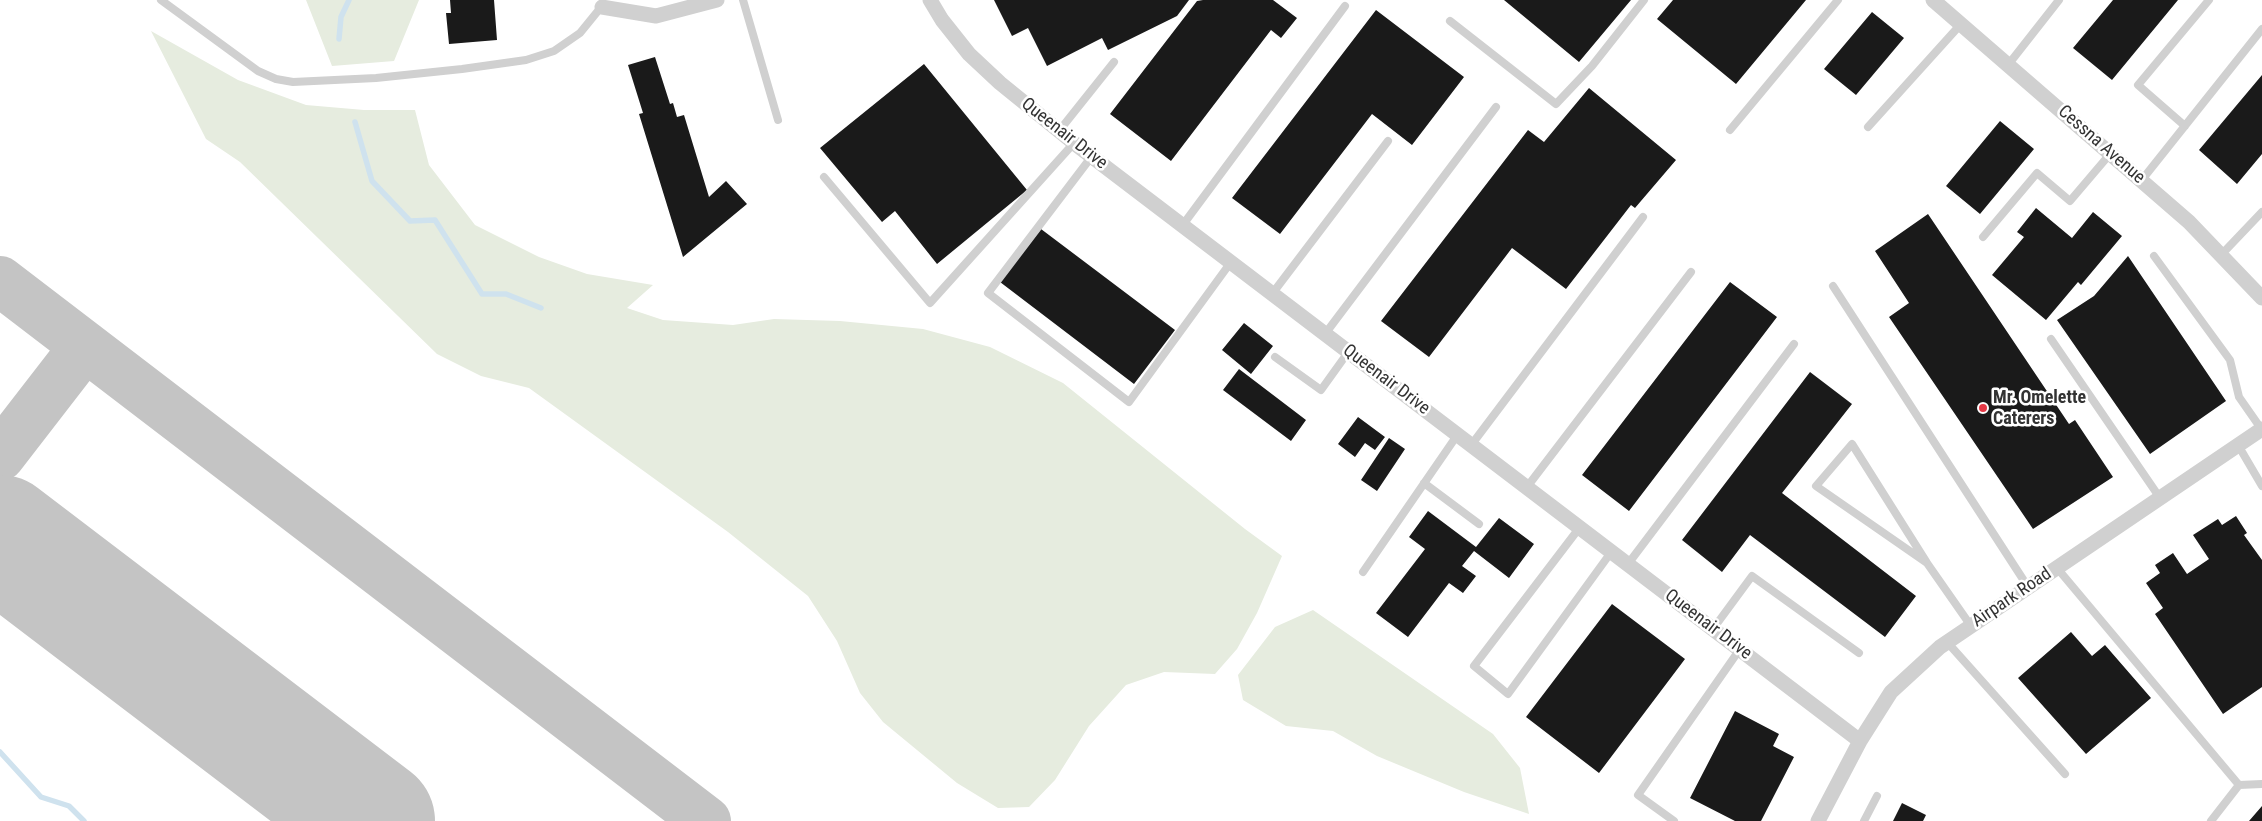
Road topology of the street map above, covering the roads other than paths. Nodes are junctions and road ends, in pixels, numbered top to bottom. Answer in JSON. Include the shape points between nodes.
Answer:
{"nodes":[{"id":1,"x":161,"y":0,"type":"edge"},
{"id":2,"x":717,"y":0,"type":"edge"},
{"id":3,"x":743,"y":0,"type":"edge"},
{"id":4,"x":930,"y":0,"type":"edge"},
{"id":5,"x":1644,"y":0,"type":"edge"},
{"id":6,"x":1838,"y":0,"type":"edge"},
{"id":7,"x":1933,"y":0,"type":"edge"},
{"id":8,"x":2047,"y":0,"type":"edge"},
{"id":9,"x":2209,"y":0,"type":"edge"},
{"id":10,"x":2056,"y":3,"type":"edge"},
{"id":11,"x":602,"y":4,"type":"edge"},
{"id":12,"x":1345,"y":6,"type":"dead end"},
{"id":13,"x":1450,"y":21,"type":"dead end"},
{"id":14,"x":1961,"y":24,"type":"junction"},
{"id":15,"x":2262,"y":29,"type":"edge"},
{"id":16,"x":1114,"y":62,"type":"dead end"},
{"id":17,"x":2008,"y":65,"type":"junction"},
{"id":18,"x":1496,"y":107,"type":"dead end"},
{"id":19,"x":778,"y":120,"type":"dead end"},
{"id":20,"x":2185,"y":126,"type":"junction"},
{"id":21,"x":1868,"y":127,"type":"dead end"},
{"id":22,"x":1730,"y":130,"type":"dead end"},
{"id":23,"x":1059,"y":131,"type":"junction"},
{"id":24,"x":1388,"y":141,"type":"dead end"},
{"id":25,"x":1074,"y":143,"type":"junction"},
{"id":26,"x":2110,"y":154,"type":"junction"},
{"id":27,"x":1092,"y":156,"type":"junction"},
{"id":28,"x":824,"y":177,"type":"dead end"},
{"id":29,"x":2141,"y":181,"type":"junction"},
{"id":30,"x":2262,"y":212,"type":"edge"},
{"id":31,"x":1643,"y":217,"type":"dead end"},
{"id":32,"x":1182,"y":226,"type":"junction"},
{"id":33,"x":1983,"y":237,"type":"dead end"},
{"id":34,"x":2221,"y":255,"type":"junction"},
{"id":35,"x":2154,"y":256,"type":"dead end"},
{"id":36,"x":1231,"y":262,"type":"junction"},
{"id":37,"x":1691,"y":272,"type":"dead end"},
{"id":38,"x":1833,"y":286,"type":"dead end"},
{"id":39,"x":1272,"y":294,"type":"junction"},
{"id":40,"x":2262,"y":298,"type":"edge"},
{"id":41,"x":1325,"y":334,"type":"junction"},
{"id":42,"x":2051,"y":339,"type":"dead end"},
{"id":43,"x":1794,"y":344,"type":"dead end"},
{"id":44,"x":1349,"y":351,"type":"junction"},
{"id":45,"x":1276,"y":357,"type":"dead end"},
{"id":46,"x":2262,"y":430,"type":"edge"},
{"id":47,"x":1458,"y":434,"type":"junction"},
{"id":48,"x":1472,"y":444,"type":"junction"},
{"id":49,"x":2238,"y":445,"type":"junction"},
{"id":50,"x":1424,"y":483,"type":"junction"},
{"id":51,"x":2262,"y":486,"type":"edge"},
{"id":52,"x":1528,"y":487,"type":"junction"},
{"id":53,"x":2160,"y":498,"type":"junction"},
{"id":54,"x":1479,"y":524,"type":"dead end"},
{"id":55,"x":1580,"y":527,"type":"junction"},
{"id":56,"x":1612,"y":551,"type":"junction"},
{"id":57,"x":1927,"y":563,"type":"junction"},
{"id":58,"x":1628,"y":564,"type":"junction"},
{"id":59,"x":2057,"y":568,"type":"junction"},
{"id":60,"x":1362,"y":572,"type":"dead end"},
{"id":61,"x":2028,"y":588,"type":"junction"},
{"id":62,"x":1971,"y":626,"type":"junction"},
{"id":63,"x":1713,"y":629,"type":"junction"},
{"id":64,"x":1948,"y":642,"type":"junction"},
{"id":65,"x":1740,"y":649,"type":"junction"},
{"id":66,"x":1859,"y":653,"type":"dead end"},
{"id":67,"x":1860,"y":741,"type":"junction"},
{"id":68,"x":2064,"y":774,"type":"dead end"},
{"id":69,"x":2262,"y":784,"type":"edge"},
{"id":70,"x":2239,"y":785,"type":"junction"},
{"id":71,"x":1877,"y":796,"type":"dead end"},
{"id":72,"x":1674,"y":821,"type":"edge"},
{"id":73,"x":1818,"y":821,"type":"edge"},
{"id":74,"x":1864,"y":821,"type":"edge"},
{"id":75,"x":2212,"y":821,"type":"edge"}],
"edges":[{"from":1,"to":11,"type":"lane","via":[[258,71],[293,82],[376,78],[526,60],[554,51],[580,33]]},
{"from":2,"to":11,"type":"street","via":[[656,16]]},
{"from":3,"to":19,"type":"lane"},
{"from":4,"to":23,"type":"street","name":"Queenair Drive","via":[[969,54]]},
{"from":5,"to":13,"type":"lane","via":[[1592,66],[1556,104]]},
{"from":6,"to":22,"type":"lane"},
{"from":7,"to":14,"type":"street","name":"Cessna Avenue"},
{"from":8,"to":10,"type":"lane"},
{"from":9,"to":20,"type":"lane","via":[[2138,85]]},
{"from":10,"to":17,"type":"lane"},
{"from":12,"to":32,"type":"lane"},
{"from":14,"to":17,"type":"street","name":"Cessna Avenue"},
{"from":14,"to":21,"type":"lane"},
{"from":15,"to":20,"type":"lane"},
{"from":16,"to":23,"type":"lane"},
{"from":17,"to":26,"type":"street","name":"Cessna Avenue"},
{"from":18,"to":41,"type":"lane"},
{"from":20,"to":29,"type":"lane"},
{"from":23,"to":25,"type":"street","name":"Queenair Drive"},
{"from":24,"to":39,"type":"lane"},
{"from":25,"to":27,"type":"street","name":"Queenair Drive"},
{"from":25,"to":28,"type":"lane","via":[[930,303]]},
{"from":26,"to":29,"type":"street","name":"Cessna Avenue"},
{"from":26,"to":33,"type":"lane","via":[[2070,201],[2037,173]]},
{"from":27,"to":32,"type":"street","name":"Queenair Drive"},
{"from":27,"to":36,"type":"lane","via":[[988,293],[1129,402]]},
{"from":29,"to":34,"type":"street","name":"Cessna Avenue","via":[[2190,222]]},
{"from":30,"to":34,"type":"lane"},
{"from":31,"to":48,"type":"lane"},
{"from":32,"to":36,"type":"street","name":"Queenair Drive"},
{"from":34,"to":40,"type":"street","name":"Cessna Avenue"},
{"from":35,"to":46,"type":"lane","via":[[2230,360],[2239,397]]},
{"from":36,"to":39,"type":"street","name":"Queenair Drive"},
{"from":37,"to":52,"type":"lane"},
{"from":38,"to":61,"type":"lane"},
{"from":39,"to":41,"type":"street","name":"Queenair Drive"},
{"from":41,"to":44,"type":"street","name":"Queenair Drive"},
{"from":42,"to":53,"type":"lane"},
{"from":43,"to":58,"type":"lane"},
{"from":44,"to":45,"type":"lane","via":[[1321,390]]},
{"from":44,"to":47,"type":"street","name":"Queenair Drive"},
{"from":46,"to":49,"type":"street","name":"Airpark Road"},
{"from":47,"to":48,"type":"street","name":"Queenair Drive"},
{"from":47,"to":50,"type":"lane"},
{"from":48,"to":52,"type":"street","name":"Queenair Drive"},
{"from":49,"to":51,"type":"lane"},
{"from":49,"to":53,"type":"street","name":"Airpark Road"},
{"from":50,"to":54,"type":"lane"},
{"from":50,"to":60,"type":"lane"},
{"from":52,"to":55,"type":"street","name":"Queenair Drive"},
{"from":53,"to":59,"type":"street","name":"Airpark Road"},
{"from":55,"to":56,"type":"street","name":"Queenair Drive"},
{"from":55,"to":56,"type":"lane","via":[[1474,666],[1508,694]]},
{"from":56,"to":58,"type":"street","name":"Queenair Drive"},
{"from":57,"to":57,"type":"lane","via":[[1857,452],[1852,444],[1816,486]]},
{"from":57,"to":62,"type":"lane"},
{"from":58,"to":63,"type":"street","name":"Queenair Drive"},
{"from":59,"to":61,"type":"street","name":"Airpark Road"},
{"from":59,"to":70,"type":"lane"},
{"from":61,"to":62,"type":"street","name":"Airpark Road"},
{"from":62,"to":64,"type":"street","name":"Airpark Road"},
{"from":63,"to":65,"type":"street","name":"Queenair Drive"},
{"from":63,"to":66,"type":"lane","via":[[1752,576]]},
{"from":64,"to":67,"type":"street","name":"Airpark Road","via":[[1891,692]]},
{"from":64,"to":68,"type":"lane"},
{"from":65,"to":67,"type":"street","name":"Queenair Drive"},
{"from":65,"to":72,"type":"lane","via":[[1638,794]]},
{"from":67,"to":73,"type":"street","name":"Airpark Road"},
{"from":69,"to":70,"type":"lane"},
{"from":70,"to":75,"type":"lane"},
{"from":71,"to":74,"type":"lane"}]}
